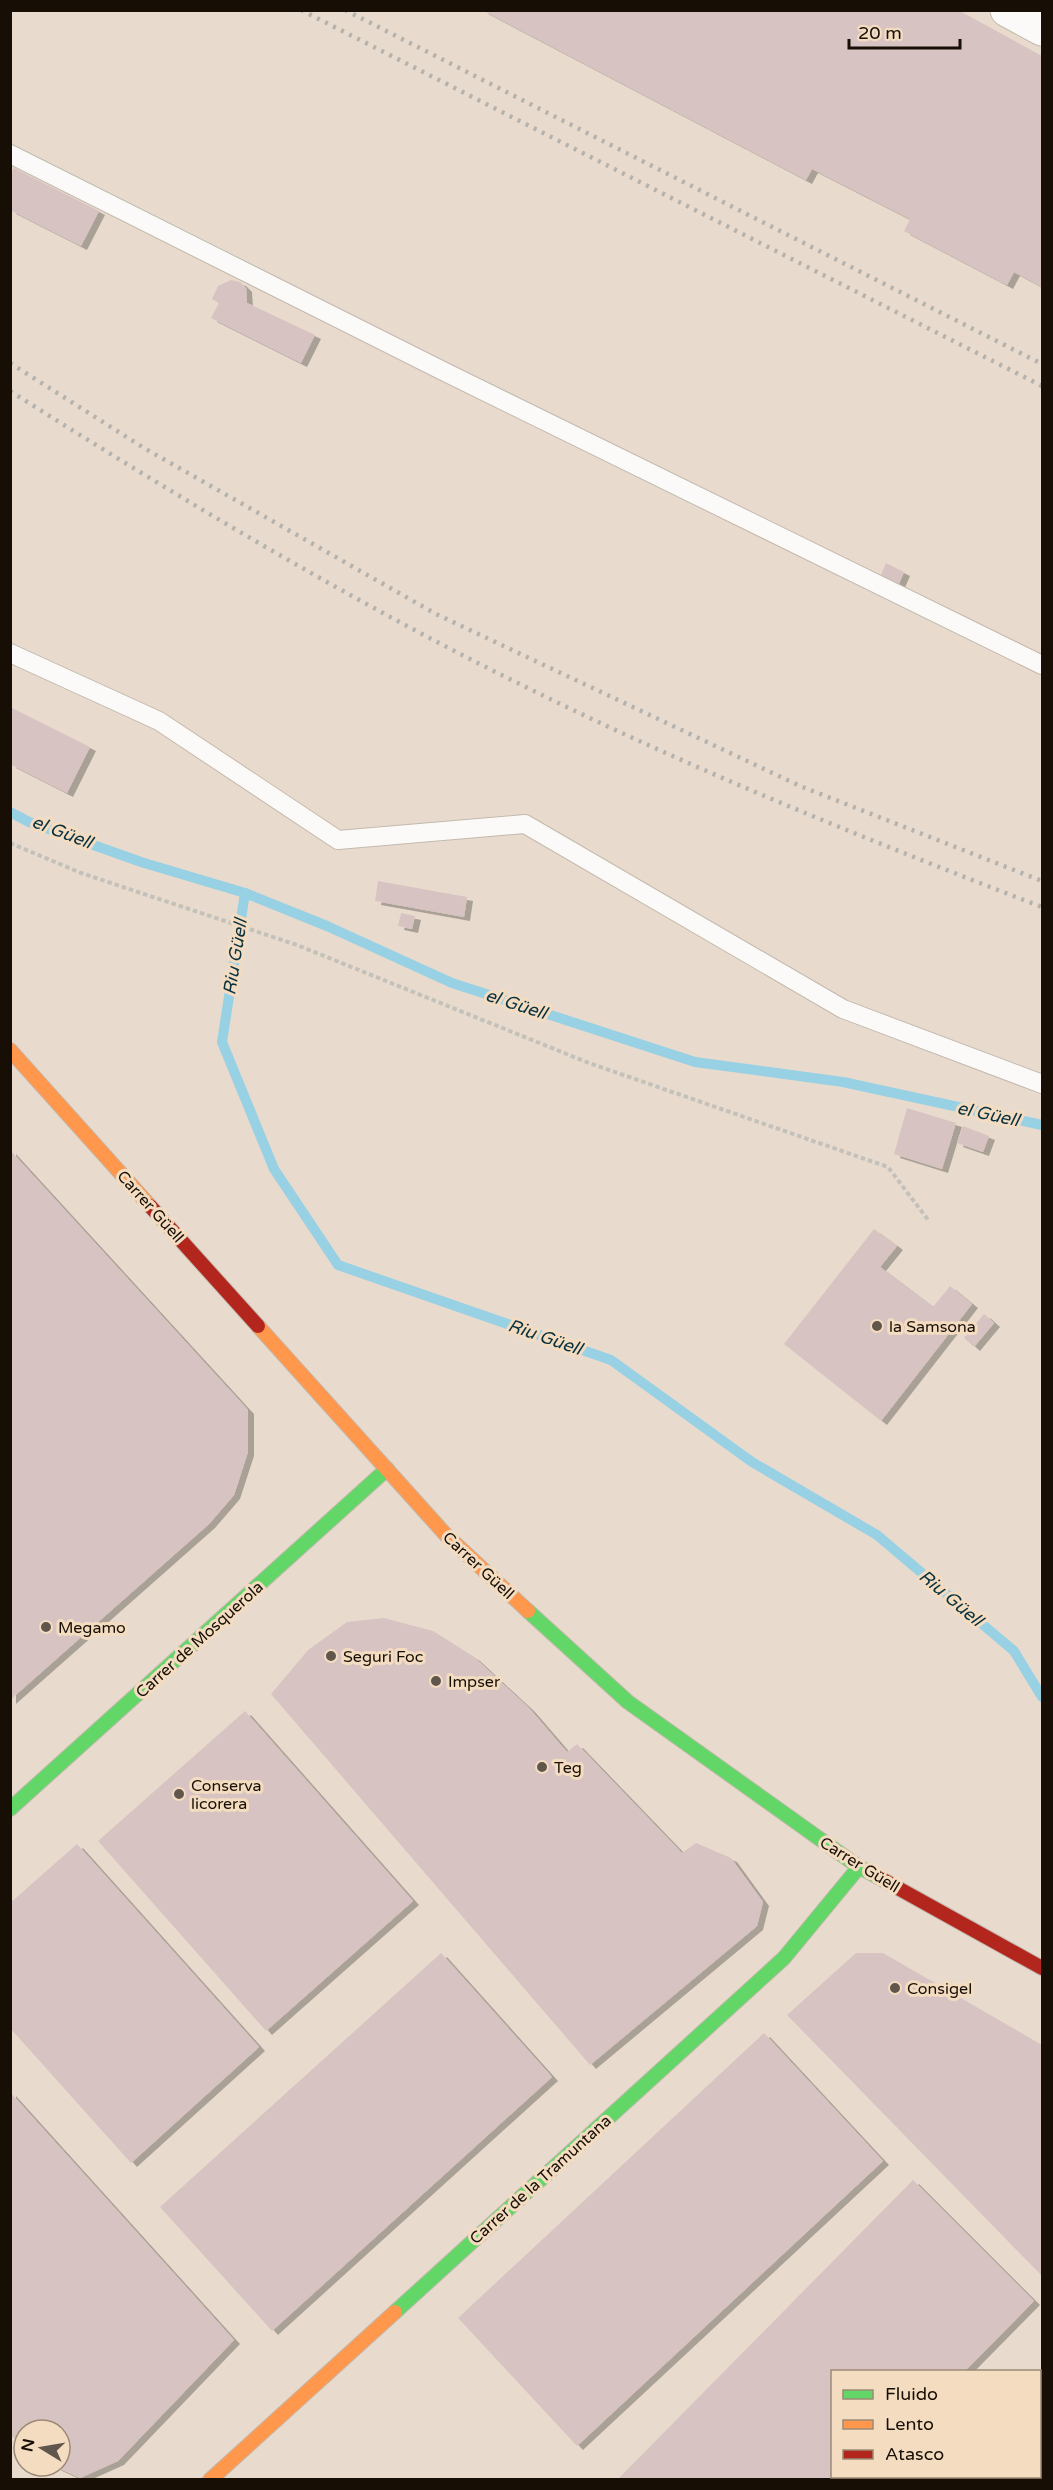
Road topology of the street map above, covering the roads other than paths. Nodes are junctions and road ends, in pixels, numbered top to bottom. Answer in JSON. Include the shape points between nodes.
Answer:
{"nodes":[{"id":1,"x":1007,"y":10,"type":"edge"},
{"id":2,"x":1042,"y":29,"type":"edge"},
{"id":3,"x":10,"y":154,"type":"edge"},
{"id":4,"x":10,"y":653,"type":"edge"},
{"id":5,"x":1042,"y":665,"type":"edge"},
{"id":6,"x":10,"y":1050,"type":"edge"},
{"id":7,"x":1042,"y":1084,"type":"edge"},
{"id":8,"x":387,"y":1469,"type":"junction"},
{"id":9,"x":10,"y":1809,"type":"edge"},
{"id":10,"x":859,"y":1867,"type":"junction"},
{"id":11,"x":1042,"y":1968,"type":"edge"},
{"id":12,"x":210,"y":2480,"type":"edge"}],
"edges":[{"from":1,"to":2,"type":"street"},
{"from":3,"to":5,"type":"lane"},
{"from":4,"to":7,"type":"lane","via":[[159,721],[338,840],[525,824],[843,1009]]},
{"from":6,"to":8,"type":"street","name":"Carrer Güell"},
{"from":8,"to":9,"type":"street","name":"Carrer de Mosquerola"},
{"from":8,"to":10,"type":"street","name":"Carrer Güell","via":[[446,1535],[628,1702]]},
{"from":10,"to":11,"type":"street","name":"Carrer Güell"},
{"from":10,"to":12,"type":"street","name":"Carrer de la Tramuntana","via":[[784,1958]]}]}
